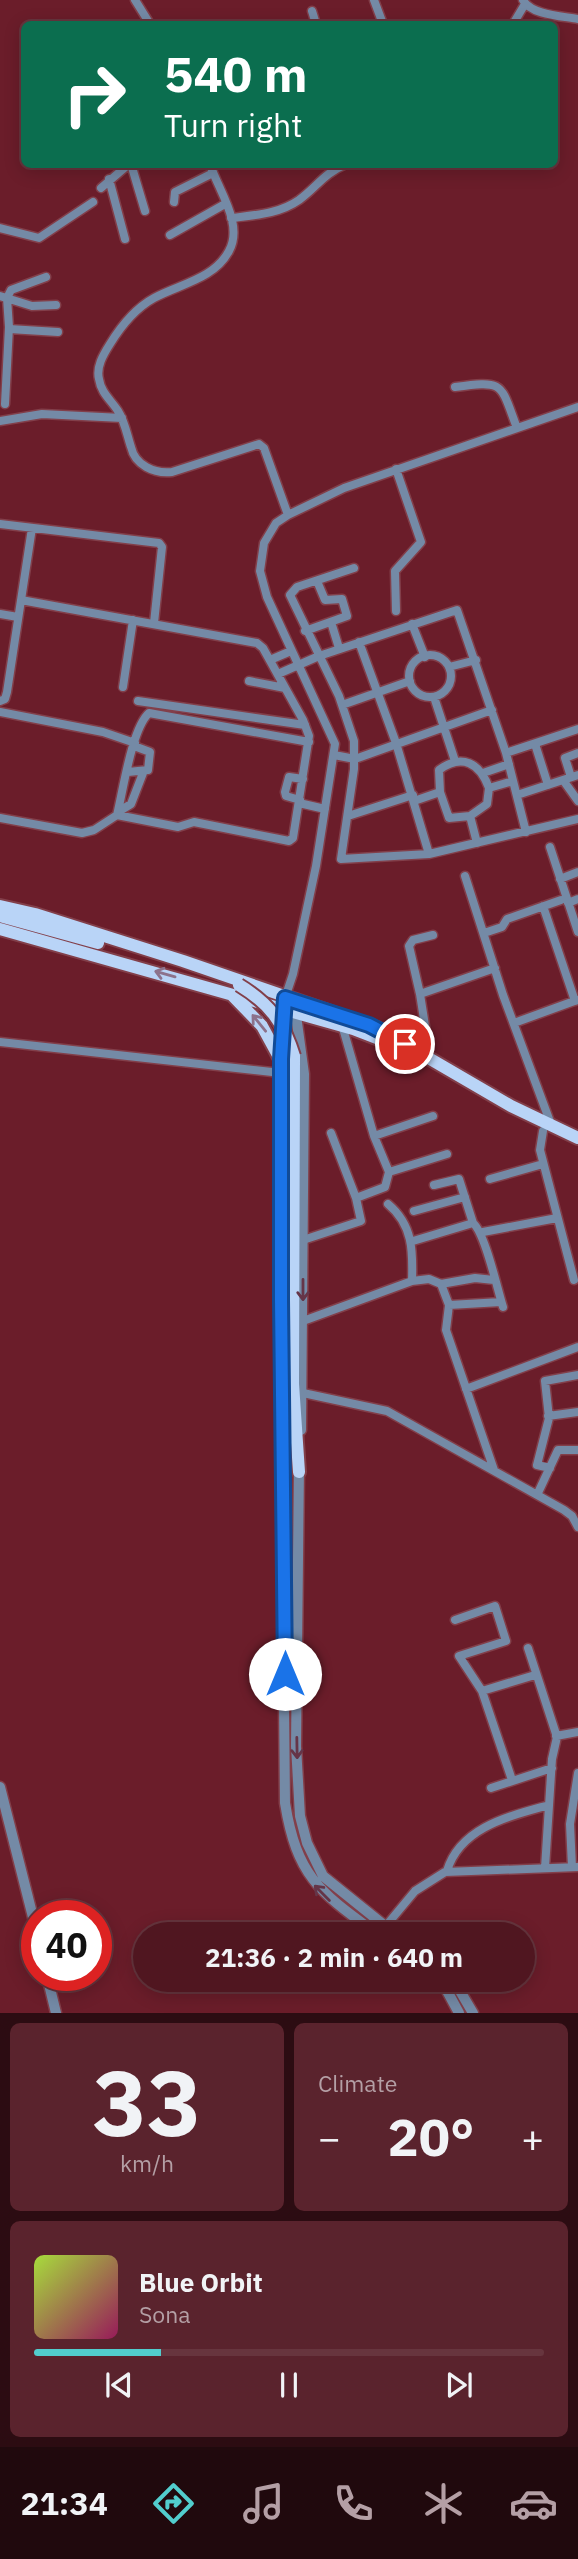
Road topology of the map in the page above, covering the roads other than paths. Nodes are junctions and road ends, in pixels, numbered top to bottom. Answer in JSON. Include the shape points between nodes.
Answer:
{"nodes":[{"id":1,"x":135,"y":0,"type":"edge"},
{"id":2,"x":374,"y":0,"type":"edge"},
{"id":3,"x":524,"y":2,"type":"edge"},
{"id":4,"x":312,"y":11,"type":"dead end"},
{"id":5,"x":578,"y":19,"type":"edge"},
{"id":6,"x":148,"y":21,"type":"edge"},
{"id":7,"x":315,"y":21,"type":"edge"},
{"id":8,"x":382,"y":21,"type":"edge"},
{"id":9,"x":514,"y":21,"type":"edge"},
{"id":10,"x":124,"y":168,"type":"edge"},
{"id":11,"x":131,"y":168,"type":"edge"},
{"id":12,"x":338,"y":168,"type":"edge"},
{"id":13,"x":211,"y":169,"type":"edge"},
{"id":14,"x":109,"y":179,"type":"junction"},
{"id":15,"x":101,"y":188,"type":"dead end"},
{"id":16,"x":93,"y":202,"type":"dead end"},
{"id":17,"x":174,"y":202,"type":"dead end"},
{"id":18,"x":225,"y":204,"type":"junction"},
{"id":19,"x":145,"y":211,"type":"dead end"},
{"id":20,"x":231,"y":218,"type":"junction"},
{"id":21,"x":0,"y":228,"type":"edge"},
{"id":22,"x":170,"y":235,"type":"dead end"},
{"id":23,"x":125,"y":239,"type":"dead end"},
{"id":24,"x":46,"y":277,"type":"dead end"},
{"id":25,"x":3,"y":297,"type":"edge"},
{"id":26,"x":56,"y":305,"type":"dead end"},
{"id":27,"x":9,"y":329,"type":"junction"},
{"id":28,"x":58,"y":332,"type":"dead end"},
{"id":29,"x":455,"y":387,"type":"dead end"},
{"id":30,"x":0,"y":393,"type":"edge"},
{"id":31,"x":5,"y":404,"type":"junction"},
{"id":32,"x":578,"y":407,"type":"edge"},
{"id":33,"x":12,"y":416,"type":"junction"},
{"id":34,"x":122,"y":418,"type":"junction"},
{"id":35,"x":0,"y":421,"type":"edge"},
{"id":36,"x":517,"y":428,"type":"junction"},
{"id":37,"x":396,"y":469,"type":"junction"},
{"id":38,"x":288,"y":515,"type":"junction"},
{"id":39,"x":0,"y":524,"type":"edge"},
{"id":40,"x":32,"y":528,"type":"junction"},
{"id":41,"x":354,"y":568,"type":"dead end"},
{"id":42,"x":317,"y":581,"type":"junction"},
{"id":43,"x":21,"y":600,"type":"junction"},
{"id":44,"x":396,"y":611,"type":"dead end"},
{"id":45,"x":0,"y":614,"type":"edge"},
{"id":46,"x":19,"y":617,"type":"junction"},
{"id":47,"x":132,"y":620,"type":"junction"},
{"id":48,"x":331,"y":622,"type":"junction"},
{"id":49,"x":153,"y":624,"type":"junction"},
{"id":50,"x":412,"y":624,"type":"junction"},
{"id":51,"x":306,"y":631,"type":"junction"},
{"id":52,"x":359,"y":642,"type":"junction"},
{"id":53,"x":339,"y":648,"type":"junction"},
{"id":54,"x":291,"y":651,"type":"junction"},
{"id":55,"x":318,"y":656,"type":"junction"},
{"id":56,"x":425,"y":657,"type":"junction"},
{"id":57,"x":270,"y":660,"type":"junction"},
{"id":58,"x":475,"y":660,"type":"junction"},
{"id":59,"x":298,"y":664,"type":"junction"},
{"id":60,"x":449,"y":667,"type":"junction"},
{"id":61,"x":278,"y":674,"type":"junction"},
{"id":62,"x":249,"y":681,"type":"dead end"},
{"id":63,"x":410,"y":681,"type":"junction"},
{"id":64,"x":123,"y":687,"type":"dead end"},
{"id":65,"x":285,"y":688,"type":"junction"},
{"id":66,"x":378,"y":693,"type":"junction"},
{"id":67,"x":434,"y":697,"type":"junction"},
{"id":68,"x":0,"y":701,"type":"edge"},
{"id":69,"x":342,"y":705,"type":"junction"},
{"id":70,"x":492,"y":710,"type":"junction"},
{"id":71,"x":0,"y":712,"type":"edge"},
{"id":72,"x":149,"y":713,"type":"junction"},
{"id":73,"x":305,"y":725,"type":"junction"},
{"id":74,"x":444,"y":726,"type":"junction"},
{"id":75,"x":578,"y":729,"type":"edge"},
{"id":76,"x":309,"y":742,"type":"junction"},
{"id":77,"x":396,"y":743,"type":"junction"},
{"id":78,"x":534,"y":744,"type":"junction"},
{"id":79,"x":135,"y":745,"type":"junction"},
{"id":80,"x":506,"y":753,"type":"junction"},
{"id":81,"x":578,"y":753,"type":"edge"},
{"id":82,"x":334,"y":755,"type":"junction"},
{"id":83,"x":355,"y":759,"type":"junction"},
{"id":84,"x":455,"y":761,"type":"junction"},
{"id":85,"x":509,"y":764,"type":"junction"},
{"id":86,"x":128,"y":772,"type":"junction"},
{"id":87,"x":144,"y":773,"type":"junction"},
{"id":88,"x":483,"y":773,"type":"junction"},
{"id":89,"x":571,"y":778,"type":"edge"},
{"id":90,"x":303,"y":779,"type":"junction"},
{"id":91,"x":513,"y":781,"type":"junction"},
{"id":92,"x":548,"y":785,"type":"junction"},
{"id":93,"x":489,"y":788,"type":"junction"},
{"id":94,"x":440,"y":792,"type":"junction"},
{"id":95,"x":517,"y":795,"type":"junction"},
{"id":96,"x":414,"y":798,"type":"junction"},
{"id":97,"x":300,"y":801,"type":"junction"},
{"id":98,"x":578,"y":801,"type":"edge"},
{"id":99,"x":324,"y":809,"type":"junction"},
{"id":100,"x":117,"y":813,"type":"junction"},
{"id":101,"x":348,"y":816,"type":"junction"},
{"id":102,"x":470,"y":816,"type":"junction"},
{"id":103,"x":0,"y":818,"type":"edge"},
{"id":104,"x":578,"y":819,"type":"edge"},
{"id":105,"x":526,"y":832,"type":"junction"},
{"id":106,"x":477,"y":843,"type":"junction"},
{"id":107,"x":550,"y":847,"type":"dead end"},
{"id":108,"x":429,"y":854,"type":"junction"},
{"id":109,"x":578,"y":873,"type":"edge"},
{"id":110,"x":465,"y":876,"type":"dead end"},
{"id":111,"x":560,"y":879,"type":"junction"},
{"id":112,"x":578,"y":899,"type":"edge"},
{"id":113,"x":565,"y":901,"type":"junction"},
{"id":114,"x":0,"y":906,"type":"edge"},
{"id":115,"x":543,"y":906,"type":"junction"},
{"id":116,"x":0,"y":916,"type":"edge"},
{"id":117,"x":0,"y":929,"type":"edge"},
{"id":118,"x":578,"y":932,"type":"edge"},
{"id":119,"x":484,"y":933,"type":"junction"},
{"id":120,"x":433,"y":935,"type":"dead end"},
{"id":121,"x":495,"y":968,"type":"junction"},
{"id":122,"x":235,"y":989,"type":"junction"},
{"id":123,"x":420,"y":994,"type":"junction"},
{"id":124,"x":577,"y":1001,"type":"edge"},
{"id":125,"x":290,"y":1006,"type":"junction"},
{"id":126,"x":514,"y":1023,"type":"junction"},
{"id":127,"x":342,"y":1025,"type":"junction"},
{"id":128,"x":0,"y":1042,"type":"edge"},
{"id":129,"x":415,"y":1050,"type":"junction"},
{"id":130,"x":287,"y":1058,"type":"junction"},
{"id":131,"x":281,"y":1073,"type":"junction"},
{"id":132,"x":433,"y":1116,"type":"dead end"},
{"id":133,"x":547,"y":1129,"type":"junction"},
{"id":134,"x":331,"y":1133,"type":"dead end"},
{"id":135,"x":374,"y":1136,"type":"junction"},
{"id":136,"x":578,"y":1138,"type":"edge"},
{"id":137,"x":578,"y":1147,"type":"edge"},
{"id":138,"x":447,"y":1154,"type":"dead end"},
{"id":139,"x":543,"y":1164,"type":"junction"},
{"id":140,"x":389,"y":1172,"type":"junction"},
{"id":141,"x":490,"y":1179,"type":"dead end"},
{"id":142,"x":434,"y":1185,"type":"dead end"},
{"id":143,"x":465,"y":1197,"type":"junction"},
{"id":144,"x":356,"y":1198,"type":"junction"},
{"id":145,"x":388,"y":1204,"type":"dead end"},
{"id":146,"x":415,"y":1211,"type":"dead end"},
{"id":147,"x":557,"y":1218,"type":"junction"},
{"id":148,"x":473,"y":1223,"type":"junction"},
{"id":149,"x":483,"y":1232,"type":"junction"},
{"id":150,"x":303,"y":1240,"type":"junction"},
{"id":151,"x":413,"y":1241,"type":"junction"},
{"id":152,"x":494,"y":1280,"type":"junction"},
{"id":153,"x":574,"y":1280,"type":"dead end"},
{"id":154,"x":412,"y":1281,"type":"junction"},
{"id":155,"x":441,"y":1284,"type":"junction"},
{"id":156,"x":449,"y":1305,"type":"junction"},
{"id":157,"x":303,"y":1321,"type":"junction"},
{"id":158,"x":578,"y":1347,"type":"edge"},
{"id":159,"x":578,"y":1375,"type":"edge"},
{"id":160,"x":466,"y":1389,"type":"junction"},
{"id":161,"x":303,"y":1393,"type":"junction"},
{"id":162,"x":578,"y":1412,"type":"edge"},
{"id":163,"x":548,"y":1416,"type":"junction"},
{"id":164,"x":578,"y":1450,"type":"edge"},
{"id":165,"x":550,"y":1468,"type":"junction"},
{"id":166,"x":494,"y":1469,"type":"junction"},
{"id":167,"x":299,"y":1472,"type":"junction"},
{"id":168,"x":537,"y":1495,"type":"junction"},
{"id":169,"x":578,"y":1527,"type":"edge"},
{"id":170,"x":455,"y":1620,"type":"dead end"},
{"id":171,"x":528,"y":1648,"type":"dead end"},
{"id":172,"x":535,"y":1675,"type":"junction"},
{"id":173,"x":482,"y":1691,"type":"junction"},
{"id":174,"x":578,"y":1731,"type":"edge"},
{"id":175,"x":556,"y":1735,"type":"junction"},
{"id":176,"x":552,"y":1768,"type":"junction"},
{"id":177,"x":578,"y":1773,"type":"edge"},
{"id":178,"x":512,"y":1780,"type":"junction"},
{"id":179,"x":0,"y":1787,"type":"edge"},
{"id":180,"x":491,"y":1788,"type":"dead end"},
{"id":181,"x":549,"y":1805,"type":"junction"},
{"id":182,"x":575,"y":1867,"type":"edge"},
{"id":183,"x":545,"y":1868,"type":"junction"},
{"id":184,"x":447,"y":1871,"type":"junction"},
{"id":185,"x":29,"y":1900,"type":"edge"},
{"id":186,"x":368,"y":1922,"type":"edge"},
{"id":187,"x":372,"y":1922,"type":"edge"},
{"id":188,"x":388,"y":1922,"type":"edge"},
{"id":189,"x":51,"y":1991,"type":"edge"},
{"id":190,"x":448,"y":1992,"type":"edge"},
{"id":191,"x":461,"y":1992,"type":"edge"},
{"id":192,"x":56,"y":2013,"type":"edge"},
{"id":193,"x":459,"y":2013,"type":"edge"},
{"id":194,"x":474,"y":2013,"type":"edge"}],
"edges":[{"from":1,"to":6,"type":"street"},
{"from":2,"to":8,"type":"street"},
{"from":3,"to":5,"type":"street","via":[[536,10]]},
{"from":3,"to":9,"type":"street"},
{"from":4,"to":7,"type":"street"},
{"from":10,"to":14,"type":"street"},
{"from":11,"to":19,"type":"street"},
{"from":12,"to":20,"type":"street","via":[[285,208]]},
{"from":13,"to":17,"type":"street","via":[[175,192]]},
{"from":13,"to":18,"type":"street"},
{"from":14,"to":15,"type":"street"},
{"from":14,"to":23,"type":"street"},
{"from":16,"to":21,"type":"street","via":[[39,238]]},
{"from":18,"to":20,"type":"street"},
{"from":18,"to":22,"type":"street"},
{"from":20,"to":34,"type":"street","via":[[233,243],[220,264],[142,306],[107,349],[98,378]]},
{"from":24,"to":25,"type":"street"},
{"from":25,"to":26,"type":"street","via":[[32,306]]},
{"from":25,"to":27,"type":"street"},
{"from":27,"to":28,"type":"street"},
{"from":27,"to":31,"type":"street"},
{"from":29,"to":36,"type":"street","via":[[497,385]]},
{"from":30,"to":31,"type":"street"},
{"from":31,"to":33,"type":"street"},
{"from":32,"to":36,"type":"street"},
{"from":33,"to":34,"type":"street"},
{"from":33,"to":35,"type":"street"},
{"from":34,"to":38,"type":"street","via":[[135,458],[157,471],[172,472],[262,445]]},
{"from":36,"to":37,"type":"street"},
{"from":37,"to":38,"type":"street"},
{"from":37,"to":44,"type":"street","via":[[421,542],[396,570]]},
{"from":38,"to":54,"type":"street","via":[[276,523],[264,543],[260,571]]},
{"from":39,"to":40,"type":"street"},
{"from":40,"to":43,"type":"street"},
{"from":40,"to":49,"type":"street","via":[[161,545]]},
{"from":41,"to":42,"type":"street"},
{"from":42,"to":48,"type":"street","via":[[324,599],[340,597],[347,614]]},
{"from":42,"to":51,"type":"street","via":[[290,595]]},
{"from":43,"to":46,"type":"street"},
{"from":43,"to":47,"type":"street"},
{"from":45,"to":46,"type":"street"},
{"from":46,"to":68,"type":"street","via":[[7,692]]},
{"from":47,"to":49,"type":"street"},
{"from":47,"to":64,"type":"street"},
{"from":48,"to":51,"type":"street"},
{"from":48,"to":53,"type":"street"},
{"from":49,"to":57,"type":"street","via":[[250,640],[263,648]]},
{"from":50,"to":52,"type":"street"},
{"from":50,"to":56,"type":"street"},
{"from":50,"to":58,"type":"street","via":[[457,610]]},
{"from":51,"to":55,"type":"street"},
{"from":52,"to":53,"type":"street"},
{"from":52,"to":66,"type":"street"},
{"from":53,"to":55,"type":"street"},
{"from":54,"to":57,"type":"street"},
{"from":54,"to":59,"type":"street"},
{"from":55,"to":59,"type":"street"},
{"from":55,"to":69,"type":"street"},
{"from":56,"to":60,"type":"street","via":[[442,659]]},
{"from":56,"to":63,"type":"street","via":[[415,663]]},
{"from":57,"to":61,"type":"street"},
{"from":58,"to":60,"type":"street"},
{"from":58,"to":70,"type":"street"},
{"from":59,"to":61,"type":"street"},
{"from":59,"to":82,"type":"street","via":[[333,736]]},
{"from":60,"to":67,"type":"street","via":[[448,688]]},
{"from":61,"to":65,"type":"street"},
{"from":62,"to":65,"type":"street"},
{"from":63,"to":66,"type":"street"},
{"from":63,"to":67,"type":"street","via":[[417,692]]},
{"from":65,"to":73,"type":"street"},
{"from":66,"to":69,"type":"street"},
{"from":66,"to":77,"type":"street"},
{"from":67,"to":74,"type":"street"},
{"from":69,"to":83,"type":"street"},
{"from":70,"to":74,"type":"street"},
{"from":70,"to":80,"type":"street"},
{"from":71,"to":79,"type":"street","via":[[103,732]]},
{"from":72,"to":73,"type":"street","via":[[145,704],[134,700]]},
{"from":72,"to":76,"type":"street"},
{"from":72,"to":79,"type":"street"},
{"from":73,"to":76,"type":"street"},
{"from":74,"to":77,"type":"street"},
{"from":74,"to":84,"type":"street"},
{"from":75,"to":78,"type":"street"},
{"from":76,"to":90,"type":"street"},
{"from":77,"to":83,"type":"street"},
{"from":77,"to":96,"type":"street"},
{"from":78,"to":80,"type":"street"},
{"from":78,"to":92,"type":"street"},
{"from":79,"to":86,"type":"street"},
{"from":79,"to":87,"type":"street","via":[[151,754]]},
{"from":80,"to":85,"type":"street"},
{"from":81,"to":89,"type":"street","via":[[565,758]]},
{"from":82,"to":83,"type":"street"},
{"from":82,"to":99,"type":"street"},
{"from":83,"to":101,"type":"street"},
{"from":84,"to":88,"type":"street","via":[[469,761]]},
{"from":84,"to":94,"type":"street","via":[[439,770]]},
{"from":85,"to":88,"type":"street"},
{"from":85,"to":91,"type":"street"},
{"from":86,"to":87,"type":"street"},
{"from":86,"to":100,"type":"street"},
{"from":87,"to":100,"type":"street","via":[[131,804]]},
{"from":88,"to":93,"type":"street"},
{"from":89,"to":92,"type":"street"},
{"from":89,"to":98,"type":"street"},
{"from":90,"to":97,"type":"street"},
{"from":90,"to":97,"type":"street","via":[[289,777],[285,792]]},
{"from":91,"to":93,"type":"street"},
{"from":91,"to":95,"type":"street"},
{"from":92,"to":95,"type":"street"},
{"from":93,"to":102,"type":"street","via":[[487,804]]},
{"from":94,"to":96,"type":"street"},
{"from":94,"to":102,"type":"street","via":[[449,818]]},
{"from":95,"to":105,"type":"street"},
{"from":96,"to":101,"type":"street"},
{"from":96,"to":108,"type":"street"},
{"from":97,"to":99,"type":"street"},
{"from":97,"to":100,"type":"street","via":[[289,841],[194,822],[178,827]]},
{"from":99,"to":125,"type":"street"},
{"from":100,"to":103,"type":"street","via":[[94,831],[82,833]]},
{"from":101,"to":108,"type":"street","via":[[341,859]]},
{"from":102,"to":106,"type":"street"},
{"from":104,"to":105,"type":"street"},
{"from":105,"to":106,"type":"street"},
{"from":106,"to":108,"type":"street"},
{"from":107,"to":111,"type":"street"},
{"from":109,"to":111,"type":"street"},
{"from":110,"to":119,"type":"street"},
{"from":111,"to":113,"type":"street"},
{"from":112,"to":113,"type":"street"},
{"from":113,"to":115,"type":"street"},
{"from":113,"to":118,"type":"street"},
{"from":114,"to":125,"type":"main road","via":[[183,961]]},
{"from":115,"to":119,"type":"street"},
{"from":115,"to":124,"type":"street"},
{"from":116,"to":122,"type":"main road"},
{"from":122,"to":117,"type":"main road","one_way":true},
{"from":119,"to":121,"type":"street"},
{"from":120,"to":123,"type":"street","via":[[413,940],[409,946]]},
{"from":121,"to":123,"type":"street"},
{"from":121,"to":126,"type":"street"},
{"from":122,"to":125,"type":"main road"},
{"from":122,"to":130,"type":"main road","bridge":true,"via":[[261,998],[276,1014],[288,1034]]},
{"from":123,"to":129,"type":"street","via":[[426,1032]]},
{"from":124,"to":126,"type":"street"},
{"from":125,"to":127,"type":"main road"},
{"from":125,"to":129,"type":"main road","via":[[369,1025]]},
{"from":125,"to":130,"type":"street"},
{"from":125,"to":150,"type":"street","via":[[304,1073]]},
{"from":126,"to":133,"type":"street"},
{"from":127,"to":133,"type":"main road","via":[[383,1041]]},
{"from":127,"to":135,"type":"street"},
{"from":128,"to":131,"type":"street"},
{"from":129,"to":133,"type":"main road"},
{"from":130,"to":131,"type":"street"},
{"from":130,"to":167,"type":"main road"},
{"from":186,"to":131,"type":"street","one_way":true,"via":[[327,1898],[312,1882],[294,1843],[285,1803]]},
{"from":132,"to":135,"type":"street"},
{"from":133,"to":136,"type":"main road"},
{"from":133,"to":137,"type":"main road"},
{"from":133,"to":139,"type":"street","via":[[540,1150]]},
{"from":134,"to":144,"type":"street"},
{"from":135,"to":140,"type":"street"},
{"from":138,"to":140,"type":"street"},
{"from":139,"to":141,"type":"street"},
{"from":139,"to":147,"type":"street"},
{"from":140,"to":144,"type":"street","via":[[385,1187]]},
{"from":142,"to":143,"type":"street","via":[[458,1178]]},
{"from":143,"to":146,"type":"street"},
{"from":143,"to":148,"type":"street"},
{"from":144,"to":150,"type":"street","via":[[361,1221]]},
{"from":145,"to":151,"type":"street"},
{"from":147,"to":149,"type":"street"},
{"from":147,"to":153,"type":"street"},
{"from":148,"to":149,"type":"street"},
{"from":148,"to":151,"type":"street"},
{"from":149,"to":152,"type":"street"},
{"from":150,"to":157,"type":"street","one_way":true},
{"from":151,"to":154,"type":"street"},
{"from":152,"to":155,"type":"street"},
{"from":152,"to":156,"type":"street","via":[[502,1305]]},
{"from":154,"to":155,"type":"street","via":[[432,1279]]},
{"from":154,"to":157,"type":"street"},
{"from":155,"to":156,"type":"street"},
{"from":156,"to":160,"type":"street","via":[[446,1331]]},
{"from":157,"to":161,"type":"street"},
{"from":158,"to":160,"type":"street"},
{"from":159,"to":163,"type":"street","via":[[545,1381]]},
{"from":160,"to":166,"type":"street"},
{"from":161,"to":166,"type":"street","via":[[387,1411]]},
{"from":161,"to":167,"type":"street"},
{"from":162,"to":163,"type":"street"},
{"from":163,"to":165,"type":"street","via":[[537,1465]]},
{"from":164,"to":165,"type":"street","via":[[558,1450]]},
{"from":165,"to":168,"type":"street"},
{"from":166,"to":168,"type":"street"},
{"from":167,"to":187,"type":"street","one_way":true,"via":[[296,1746],[300,1816],[323,1876]]},
{"from":168,"to":169,"type":"street","via":[[569,1513]]},
{"from":170,"to":173,"type":"street","via":[[495,1606],[506,1641],[459,1656]]},
{"from":171,"to":172,"type":"street"},
{"from":172,"to":173,"type":"street"},
{"from":172,"to":175,"type":"street"},
{"from":173,"to":178,"type":"street"},
{"from":174,"to":175,"type":"street"},
{"from":175,"to":176,"type":"street"},
{"from":176,"to":178,"type":"street"},
{"from":176,"to":181,"type":"street"},
{"from":177,"to":182,"type":"street","via":[[570,1824]]},
{"from":178,"to":180,"type":"street"},
{"from":179,"to":185,"type":"street"},
{"from":181,"to":183,"type":"street"},
{"from":181,"to":184,"type":"street","via":[[491,1822],[458,1850]]},
{"from":182,"to":183,"type":"street"},
{"from":183,"to":184,"type":"street"},
{"from":184,"to":188,"type":"street","via":[[415,1891]]},
{"from":189,"to":192,"type":"street"},
{"from":190,"to":193,"type":"street"},
{"from":191,"to":194,"type":"street"}]}
